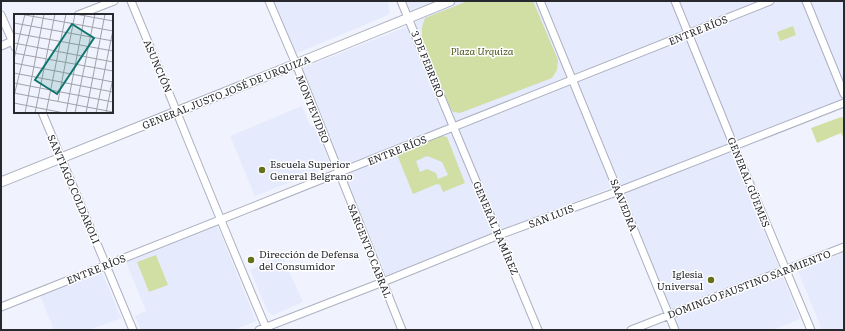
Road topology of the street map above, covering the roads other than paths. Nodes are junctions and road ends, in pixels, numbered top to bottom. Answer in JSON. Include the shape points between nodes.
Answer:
{"nodes":[{"id":1,"x":114,"y":1,"type":"edge"},
{"id":2,"x":131,"y":1,"type":"edge"},
{"id":3,"x":269,"y":1,"type":"edge"},
{"id":4,"x":402,"y":1,"type":"edge"},
{"id":5,"x":450,"y":1,"type":"edge"},
{"id":6,"x":540,"y":1,"type":"edge"},
{"id":7,"x":675,"y":1,"type":"edge"},
{"id":8,"x":770,"y":1,"type":"edge"},
{"id":9,"x":806,"y":1,"type":"edge"},
{"id":10,"x":81,"y":14,"type":"edge"},
{"id":11,"x":1,"y":15,"type":"edge"},
{"id":12,"x":409,"y":18,"type":"junction"},
{"id":13,"x":688,"y":34,"type":"junction"},
{"id":14,"x":14,"y":43,"type":"edge"},
{"id":15,"x":1,"y":46,"type":"edge"},
{"id":16,"x":296,"y":64,"type":"junction"},
{"id":17,"x":572,"y":80,"type":"junction"},
{"id":18,"x":844,"y":94,"type":"edge"},
{"id":19,"x":844,"y":103,"type":"edge"},
{"id":20,"x":177,"y":112,"type":"junction"},
{"id":21,"x":42,"y":113,"type":"edge"},
{"id":22,"x":454,"y":127,"type":"junction"},
{"id":23,"x":734,"y":146,"type":"junction"},
{"id":24,"x":61,"y":158,"type":"junction"},
{"id":25,"x":339,"y":173,"type":"junction"},
{"id":26,"x":1,"y":182,"type":"edge"},
{"id":27,"x":618,"y":190,"type":"junction"},
{"id":28,"x":221,"y":220,"type":"junction"},
{"id":29,"x":499,"y":235,"type":"junction"},
{"id":30,"x":844,"y":247,"type":"edge"},
{"id":31,"x":106,"y":265,"type":"junction"},
{"id":32,"x":785,"y":270,"type":"junction"},
{"id":33,"x":383,"y":282,"type":"junction"},
{"id":34,"x":1,"y":306,"type":"edge"},
{"id":35,"x":669,"y":315,"type":"junction"},
{"id":36,"x":264,"y":329,"type":"edge"},
{"id":37,"x":133,"y":330,"type":"edge"},
{"id":38,"x":402,"y":330,"type":"edge"},
{"id":39,"x":538,"y":330,"type":"edge"},
{"id":40,"x":631,"y":330,"type":"edge"},
{"id":41,"x":675,"y":330,"type":"edge"},
{"id":42,"x":811,"y":330,"type":"edge"}],
"edges":[{"from":1,"to":10,"type":"street"},
{"from":2,"to":20,"type":"street","name":"ASUNCIÓN"},
{"from":3,"to":16,"type":"street","name":"MONTEVIDEO"},
{"from":4,"to":12,"type":"street","name":"3 DE FEBRERO"},
{"from":5,"to":12,"type":"street","name":"GENERAL JUSTO JOSÉ DE URQUIZA"},
{"from":6,"to":17,"type":"street","name":"SAAVEDRA"},
{"from":7,"to":13,"type":"street","name":"GENERAL GÜEMES"},
{"from":8,"to":13,"type":"street","name":"ENTRE RÍOS"},
{"from":9,"to":18,"type":"street"},
{"from":11,"to":14,"type":"street"},
{"from":12,"to":16,"type":"street","name":"GENERAL JUSTO JOSÉ DE URQUIZA"},
{"from":12,"to":22,"type":"street","name":"3 DE FEBRERO"},
{"from":13,"to":17,"type":"street","name":"ENTRE RÍOS"},
{"from":13,"to":23,"type":"street","name":"GENERAL GÜEMES"},
{"from":14,"to":15,"type":"street"},
{"from":16,"to":20,"type":"street","name":"GENERAL JUSTO JOSÉ DE URQUIZA"},
{"from":16,"to":25,"type":"street","name":"MONTEVIDEO"},
{"from":17,"to":22,"type":"street","name":"ENTRE RÍOS"},
{"from":17,"to":27,"type":"street","name":"SAAVEDRA"},
{"from":19,"to":23,"type":"street","name":"SAN LUIS"},
{"from":20,"to":24,"type":"street","name":"GENERAL JUSTO JOSÉ DE URQUIZA"},
{"from":20,"to":28,"type":"street","name":"ASUNCIÓN"},
{"from":21,"to":24,"type":"street","name":"SANTIAGO COLDAROLI"},
{"from":22,"to":25,"type":"street","name":"ENTRE RÍOS"},
{"from":22,"to":29,"type":"street","name":"GENERAL RAMÍREZ"},
{"from":23,"to":27,"type":"street","name":"SAN LUIS"},
{"from":23,"to":32,"type":"street","name":"GENERAL GÜEMES"},
{"from":24,"to":26,"type":"street","name":"GENERAL JUSTO JOSÉ DE URQUIZA"},
{"from":24,"to":31,"type":"street","name":"SANTIAGO COLDAROLI"},
{"from":25,"to":28,"type":"street","name":"ENTRE RÍOS"},
{"from":25,"to":33,"type":"street","name":"SARGENTO CABRAL"},
{"from":27,"to":29,"type":"street","name":"SAN LUIS"},
{"from":27,"to":35,"type":"street","name":"SAAVEDRA"},
{"from":28,"to":31,"type":"street","name":"ENTRE RÍOS"},
{"from":28,"to":36,"type":"street","name":"ASUNCIÓN"},
{"from":29,"to":33,"type":"street","name":"SAN LUIS"},
{"from":29,"to":39,"type":"street","name":"GENERAL RAMÍREZ"},
{"from":30,"to":32,"type":"street","name":"DOMINGO FAUSTINO SARMIENTO"},
{"from":31,"to":34,"type":"street","name":"ENTRE RÍOS"},
{"from":31,"to":37,"type":"street","name":"SANTIAGO COLDAROLI"},
{"from":32,"to":35,"type":"street","name":"DOMINGO FAUSTINO SARMIENTO"},
{"from":32,"to":42,"type":"street","name":"GENERAL GÜEMES"},
{"from":33,"to":36,"type":"street","name":"SAN LUIS"},
{"from":33,"to":38,"type":"street","name":"SARGENTO CABRAL"},
{"from":35,"to":40,"type":"street","name":"DOMINGO FAUSTINO SARMIENTO"},
{"from":35,"to":41,"type":"street","name":"SAAVEDRA"}]}
